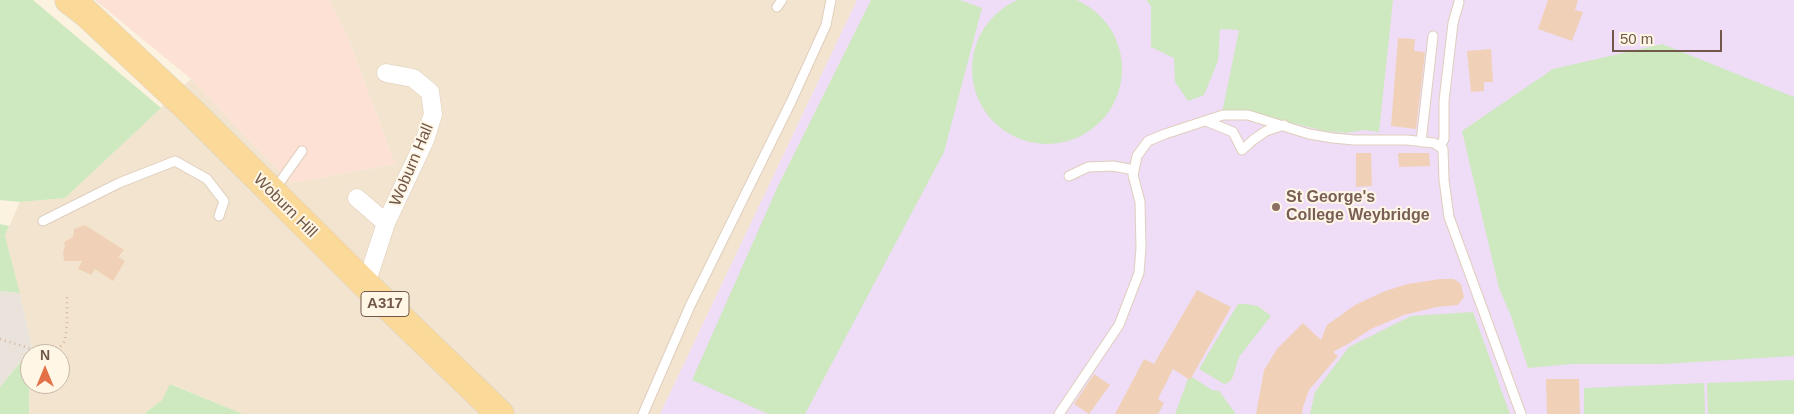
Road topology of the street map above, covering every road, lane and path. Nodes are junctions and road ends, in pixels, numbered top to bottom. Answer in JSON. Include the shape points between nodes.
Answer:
{"nodes":[{"id":1,"x":69,"y":0,"type":"edge"},
{"id":2,"x":831,"y":0,"type":"edge"},
{"id":3,"x":1460,"y":2,"type":"dead end"},
{"id":4,"x":1433,"y":36,"type":"dead end"},
{"id":5,"x":386,"y":73,"type":"dead end"},
{"id":6,"x":1206,"y":120,"type":"junction"},
{"id":7,"x":1284,"y":125,"type":"junction"},
{"id":8,"x":1421,"y":142,"type":"junction"},
{"id":9,"x":1440,"y":147,"type":"junction"},
{"id":10,"x":302,"y":151,"type":"dead end"},
{"id":11,"x":1134,"y":170,"type":"junction"},
{"id":12,"x":1069,"y":176,"type":"dead end"},
{"id":13,"x":271,"y":193,"type":"junction"},
{"id":14,"x":357,"y":198,"type":"dead end"},
{"id":15,"x":219,"y":216,"type":"dead end"},
{"id":16,"x":43,"y":221,"type":"dead end"},
{"id":17,"x":386,"y":223,"type":"junction"},
{"id":18,"x":363,"y":282,"type":"junction"},
{"id":19,"x":67,"y":295,"type":"dead end"},
{"id":20,"x":0,"y":338,"type":"edge"},
{"id":21,"x":62,"y":344,"type":"edge"},
{"id":22,"x":20,"y":345,"type":"edge"},
{"id":23,"x":500,"y":414,"type":"edge"},
{"id":24,"x":643,"y":414,"type":"edge"},
{"id":25,"x":1059,"y":414,"type":"edge"},
{"id":26,"x":1521,"y":414,"type":"edge"}],
"edges":[{"from":1,"to":13,"type":"main road","name":"Woburn Hill","number":"A317","via":[[193,113]]},
{"from":2,"to":24,"type":"lane","via":[[826,25],[690,306]]},
{"from":3,"to":9,"type":"lane","via":[[1454,23],[1444,101],[1444,139]]},
{"from":4,"to":8,"type":"lane"},
{"from":5,"to":17,"type":"street","name":"Woburn Hall","via":[[419,82],[430,92],[433,114],[425,140]]},
{"from":6,"to":7,"type":"lane","via":[[1223,115],[1248,115]]},
{"from":6,"to":7,"type":"lane","via":[[1233,132],[1242,150],[1266,131]]},
{"from":6,"to":11,"type":"lane","via":[[1148,141],[1137,156]]},
{"from":7,"to":8,"type":"lane","via":[[1333,138]]},
{"from":8,"to":9,"type":"lane"},
{"from":9,"to":26,"type":"lane","via":[[1443,149],[1449,217]]},
{"from":10,"to":13,"type":"lane"},
{"from":11,"to":12,"type":"lane","via":[[1112,166],[1088,167]]},
{"from":11,"to":25,"type":"lane","via":[[1140,202],[1139,273],[1120,325]]},
{"from":13,"to":18,"type":"main road","name":"Woburn Hill","number":"A317"},
{"from":14,"to":17,"type":"street"},
{"from":15,"to":16,"type":"lane","via":[[224,201],[207,179],[175,161],[118,183]]},
{"from":17,"to":18,"type":"street","name":"Woburn Hall","via":[[370,272]]},
{"from":18,"to":23,"type":"main road","name":"Woburn Hill","number":"A317"},
{"from":19,"to":21,"type":"path","via":[[67,323]]},
{"from":20,"to":22,"type":"path"}]}
